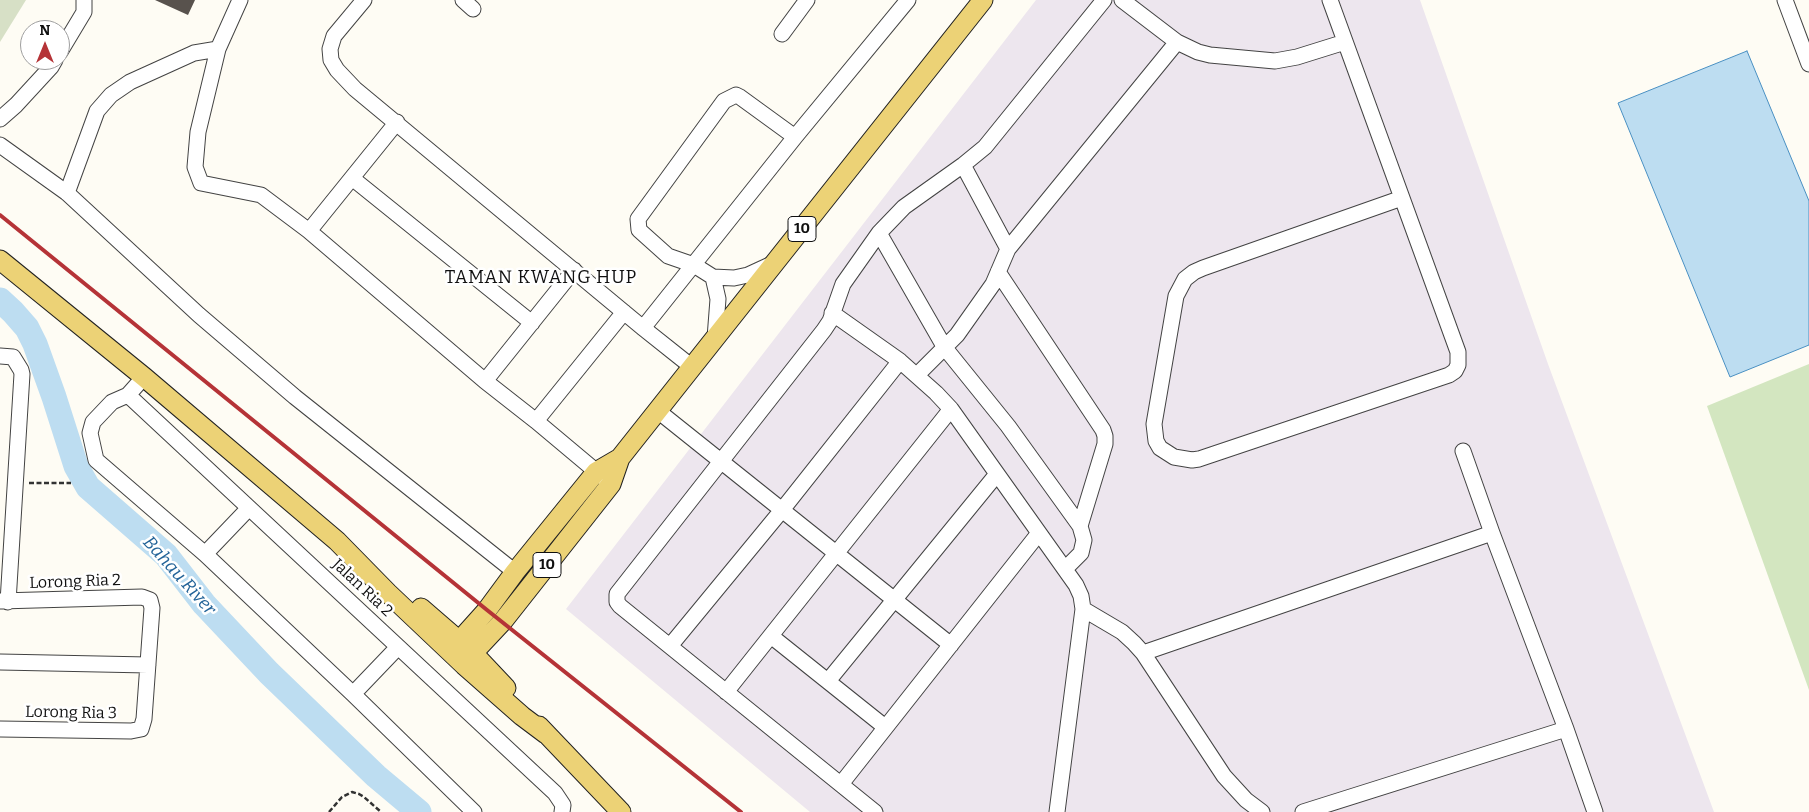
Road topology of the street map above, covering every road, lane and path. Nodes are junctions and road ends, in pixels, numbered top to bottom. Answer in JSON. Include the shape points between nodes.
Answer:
{"nodes":[{"id":1,"x":84,"y":0,"type":"edge"},
{"id":2,"x":240,"y":0,"type":"edge"},
{"id":3,"x":364,"y":0,"type":"edge"},
{"id":4,"x":808,"y":0,"type":"edge"},
{"id":5,"x":908,"y":0,"type":"edge"},
{"id":6,"x":983,"y":0,"type":"edge"},
{"id":7,"x":1104,"y":0,"type":"edge"},
{"id":8,"x":1122,"y":0,"type":"edge"},
{"id":9,"x":1330,"y":0,"type":"edge"},
{"id":10,"x":1785,"y":0,"type":"edge"},
{"id":11,"x":782,"y":34,"type":"dead end"},
{"id":12,"x":70,"y":35,"type":"edge"},
{"id":13,"x":1177,"y":42,"type":"junction"},
{"id":14,"x":1346,"y":42,"type":"junction"},
{"id":15,"x":218,"y":49,"type":"junction"},
{"id":16,"x":1809,"y":64,"type":"edge"},
{"id":17,"x":48,"y":70,"type":"edge"},
{"id":18,"x":0,"y":119,"type":"edge"},
{"id":19,"x":398,"y":122,"type":"junction"},
{"id":20,"x":795,"y":136,"type":"junction"},
{"id":21,"x":0,"y":144,"type":"edge"},
{"id":22,"x":964,"y":165,"type":"junction"},
{"id":23,"x":352,"y":178,"type":"junction"},
{"id":24,"x":66,"y":193,"type":"junction"},
{"id":25,"x":1402,"y":198,"type":"junction"},
{"id":26,"x":309,"y":231,"type":"junction"},
{"id":27,"x":879,"y":233,"type":"junction"},
{"id":28,"x":1008,"y":249,"type":"junction"},
{"id":29,"x":775,"y":263,"type":"junction"},
{"id":30,"x":694,"y":265,"type":"junction"},
{"id":31,"x":2,"y":266,"type":"edge"},
{"id":32,"x":574,"y":270,"type":"junction"},
{"id":33,"x":998,"y":272,"type":"junction"},
{"id":34,"x":713,"y":277,"type":"junction"},
{"id":35,"x":624,"y":312,"type":"junction"},
{"id":36,"x":832,"y":313,"type":"junction"},
{"id":37,"x":532,"y":323,"type":"junction"},
{"id":38,"x":643,"y":328,"type":"junction"},
{"id":39,"x":715,"y":338,"type":"junction"},
{"id":40,"x":945,"y":348,"type":"junction"},
{"id":41,"x":0,"y":356,"type":"edge"},
{"id":42,"x":900,"y":361,"type":"junction"},
{"id":43,"x":692,"y":367,"type":"junction"},
{"id":44,"x":917,"y":375,"type":"junction"},
{"id":45,"x":144,"y":378,"type":"junction"},
{"id":46,"x":484,"y":381,"type":"junction"},
{"id":47,"x":128,"y":395,"type":"junction"},
{"id":48,"x":951,"y":409,"type":"junction"},
{"id":49,"x":658,"y":410,"type":"junction"},
{"id":50,"x":536,"y":421,"type":"junction"},
{"id":51,"x":1464,"y":451,"type":"dead end"},
{"id":52,"x":620,"y":458,"type":"junction"},
{"id":53,"x":720,"y":461,"type":"junction"},
{"id":54,"x":596,"y":472,"type":"junction"},
{"id":55,"x":997,"y":474,"type":"junction"},
{"id":56,"x":8,"y":483,"type":"edge"},
{"id":57,"x":71,"y":483,"type":"dead end"},
{"id":58,"x":611,"y":484,"type":"junction"},
{"id":59,"x":250,"y":508,"type":"junction"},
{"id":60,"x":782,"y":510,"type":"junction"},
{"id":61,"x":1080,"y":526,"type":"junction"},
{"id":62,"x":1039,"y":533,"type":"junction"},
{"id":63,"x":1492,"y":533,"type":"junction"},
{"id":64,"x":836,"y":553,"type":"junction"},
{"id":65,"x":205,"y":554,"type":"junction"},
{"id":66,"x":1065,"y":569,"type":"junction"},
{"id":67,"x":515,"y":572,"type":"junction"},
{"id":68,"x":894,"y":600,"type":"junction"},
{"id":69,"x":4,"y":602,"type":"edge"},
{"id":70,"x":1083,"y":609,"type":"junction"},
{"id":71,"x":771,"y":636,"type":"junction"},
{"id":72,"x":951,"y":645,"type":"junction"},
{"id":73,"x":454,"y":646,"type":"junction"},
{"id":74,"x":670,"y":646,"type":"junction"},
{"id":75,"x":398,"y":647,"type":"junction"},
{"id":76,"x":1143,"y":653,"type":"junction"},
{"id":77,"x":469,"y":659,"type":"junction"},
{"id":78,"x":0,"y":662,"type":"edge"},
{"id":79,"x":148,"y":665,"type":"junction"},
{"id":80,"x":828,"y":681,"type":"junction"},
{"id":81,"x":726,"y":692,"type":"junction"},
{"id":82,"x":353,"y":694,"type":"junction"},
{"id":83,"x":885,"y":727,"type":"junction"},
{"id":84,"x":0,"y":728,"type":"edge"},
{"id":85,"x":1566,"y":729,"type":"junction"},
{"id":86,"x":841,"y":784,"type":"junction"},
{"id":87,"x":613,"y":809,"type":"edge"},
{"id":88,"x":329,"y":812,"type":"edge"},
{"id":89,"x":380,"y":812,"type":"edge"},
{"id":90,"x":474,"y":812,"type":"edge"},
{"id":91,"x":562,"y":812,"type":"edge"},
{"id":92,"x":875,"y":812,"type":"edge"},
{"id":93,"x":1057,"y":812,"type":"edge"},
{"id":94,"x":1262,"y":812,"type":"edge"},
{"id":95,"x":1303,"y":812,"type":"edge"},
{"id":96,"x":1595,"y":812,"type":"edge"}],
"edges":[{"from":1,"to":12,"type":"street","via":[[84,12]]},
{"from":2,"to":15,"type":"street"},
{"from":3,"to":19,"type":"street","via":[[334,36],[331,60],[356,89]]},
{"from":4,"to":11,"type":"street"},
{"from":5,"to":20,"type":"street"},
{"from":6,"to":29,"type":"main road","number":"10"},
{"from":7,"to":22,"type":"street","via":[[985,147]]},
{"from":8,"to":13,"type":"street"},
{"from":9,"to":14,"type":"street"},
{"from":10,"to":16,"type":"street"},
{"from":13,"to":14,"type":"street","via":[[1198,52],[1275,61]]},
{"from":13,"to":28,"type":"street"},
{"from":14,"to":25,"type":"street"},
{"from":15,"to":24,"type":"street","via":[[194,53],[130,82],[111,95],[97,111]]},
{"from":15,"to":26,"type":"street","via":[[198,132],[195,167],[201,183],[261,195]]},
{"from":17,"to":18,"type":"street"},
{"from":19,"to":23,"type":"street"},
{"from":19,"to":32,"type":"street"},
{"from":20,"to":30,"type":"street"},
{"from":20,"to":30,"type":"street","via":[[736,95],[724,101],[638,220],[639,230],[668,256]]},
{"from":21,"to":24,"type":"street"},
{"from":22,"to":27,"type":"street","via":[[904,207]]},
{"from":22,"to":28,"type":"street"},
{"from":23,"to":26,"type":"street"},
{"from":23,"to":37,"type":"street"},
{"from":24,"to":67,"type":"street","via":[[199,316],[295,397]]},
{"from":25,"to":25,"type":"street","via":[[1458,352],[1455,371],[1192,460],[1174,457],[1160,448],[1154,424],[1176,296],[1185,279],[1203,268]]},
{"from":26,"to":46,"type":"street"},
{"from":27,"to":36,"type":"street","via":[[843,284]]},
{"from":27,"to":40,"type":"street"},
{"from":28,"to":33,"type":"street"},
{"from":29,"to":34,"type":"street","via":[[748,275]]},
{"from":29,"to":39,"type":"main road","number":"10"},
{"from":30,"to":34,"type":"street"},
{"from":30,"to":38,"type":"street"},
{"from":31,"to":45,"type":"main road"},
{"from":32,"to":35,"type":"street"},
{"from":32,"to":37,"type":"street"},
{"from":33,"to":40,"type":"street","via":[[993,284]]},
{"from":33,"to":61,"type":"street","via":[[1105,436]]},
{"from":34,"to":39,"type":"street","via":[[718,299]]},
{"from":35,"to":38,"type":"street"},
{"from":35,"to":50,"type":"street"},
{"from":36,"to":42,"type":"street"},
{"from":36,"to":53,"type":"street","via":[[824,330]]},
{"from":37,"to":46,"type":"street"},
{"from":38,"to":43,"type":"street"},
{"from":39,"to":43,"type":"main road","number":"10"},
{"from":40,"to":44,"type":"street"},
{"from":40,"to":61,"type":"street","via":[[1008,426]]},
{"from":41,"to":56,"type":"street","via":[[13,358],[22,374]]},
{"from":42,"to":44,"type":"street"},
{"from":42,"to":60,"type":"street"},
{"from":43,"to":49,"type":"main road","number":"10"},
{"from":44,"to":48,"type":"street"},
{"from":45,"to":47,"type":"street"},
{"from":45,"to":73,"type":"main road","via":[[337,541],[366,572]]},
{"from":46,"to":50,"type":"street"},
{"from":47,"to":59,"type":"street","name":"Jalan Ria 2"},
{"from":47,"to":65,"type":"street","via":[[112,402],[91,428],[96,460]]},
{"from":48,"to":55,"type":"street"},
{"from":48,"to":64,"type":"street"},
{"from":49,"to":52,"type":"main road","number":"10"},
{"from":49,"to":53,"type":"street"},
{"from":50,"to":54,"type":"street"},
{"from":51,"to":63,"type":"street"},
{"from":52,"to":54,"type":"main road","number":"10"},
{"from":52,"to":58,"type":"main road","number":"10"},
{"from":53,"to":60,"type":"street"},
{"from":53,"to":74,"type":"street","via":[[617,594],[620,606]]},
{"from":54,"to":58,"type":"street"},
{"from":54,"to":67,"type":"main road","number":"10"},
{"from":55,"to":62,"type":"street"},
{"from":55,"to":68,"type":"street"},
{"from":56,"to":57,"type":"path"},
{"from":56,"to":69,"type":"street"},
{"from":58,"to":77,"type":"main road","number":"10"},
{"from":59,"to":65,"type":"street"},
{"from":59,"to":75,"type":"street","name":"Jalan Ria 2"},
{"from":60,"to":64,"type":"street"},
{"from":60,"to":74,"type":"street"},
{"from":61,"to":66,"type":"street","via":[[1084,540],[1081,553]]},
{"from":62,"to":66,"type":"street"},
{"from":62,"to":72,"type":"street"},
{"from":63,"to":76,"type":"street"},
{"from":63,"to":85,"type":"street"},
{"from":64,"to":68,"type":"street"},
{"from":64,"to":71,"type":"street"},
{"from":65,"to":82,"type":"street"},
{"from":66,"to":70,"type":"street","via":[[1081,596]]},
{"from":67,"to":73,"type":"main road","number":"10","via":[[487,610]]},
{"from":68,"to":72,"type":"street"},
{"from":68,"to":80,"type":"street"},
{"from":69,"to":79,"type":"street","name":"Lorong Ria 2","via":[[142,597],[150,600]]},
{"from":70,"to":76,"type":"street","via":[[1122,632]]},
{"from":70,"to":93,"type":"street"},
{"from":71,"to":80,"type":"street"},
{"from":71,"to":81,"type":"street"},
{"from":72,"to":83,"type":"street"},
{"from":73,"to":77,"type":"main road"},
{"from":74,"to":81,"type":"street"},
{"from":75,"to":82,"type":"street"},
{"from":75,"to":91,"type":"street","name":"Jalan Ria 2","via":[[555,793],[563,805]]},
{"from":76,"to":94,"type":"street","via":[[1224,776]]},
{"from":77,"to":87,"type":"main road","via":[[522,716],[546,734]]},
{"from":78,"to":79,"type":"street"},
{"from":79,"to":84,"type":"street","name":"Lorong Ria 3","via":[[141,729]]},
{"from":80,"to":83,"type":"street"},
{"from":81,"to":86,"type":"street"},
{"from":82,"to":90,"type":"street"},
{"from":83,"to":86,"type":"street"},
{"from":85,"to":95,"type":"street"},
{"from":85,"to":96,"type":"street"},
{"from":86,"to":92,"type":"street"},
{"from":88,"to":89,"type":"path","via":[[342,797],[352,792],[364,797]]}]}
